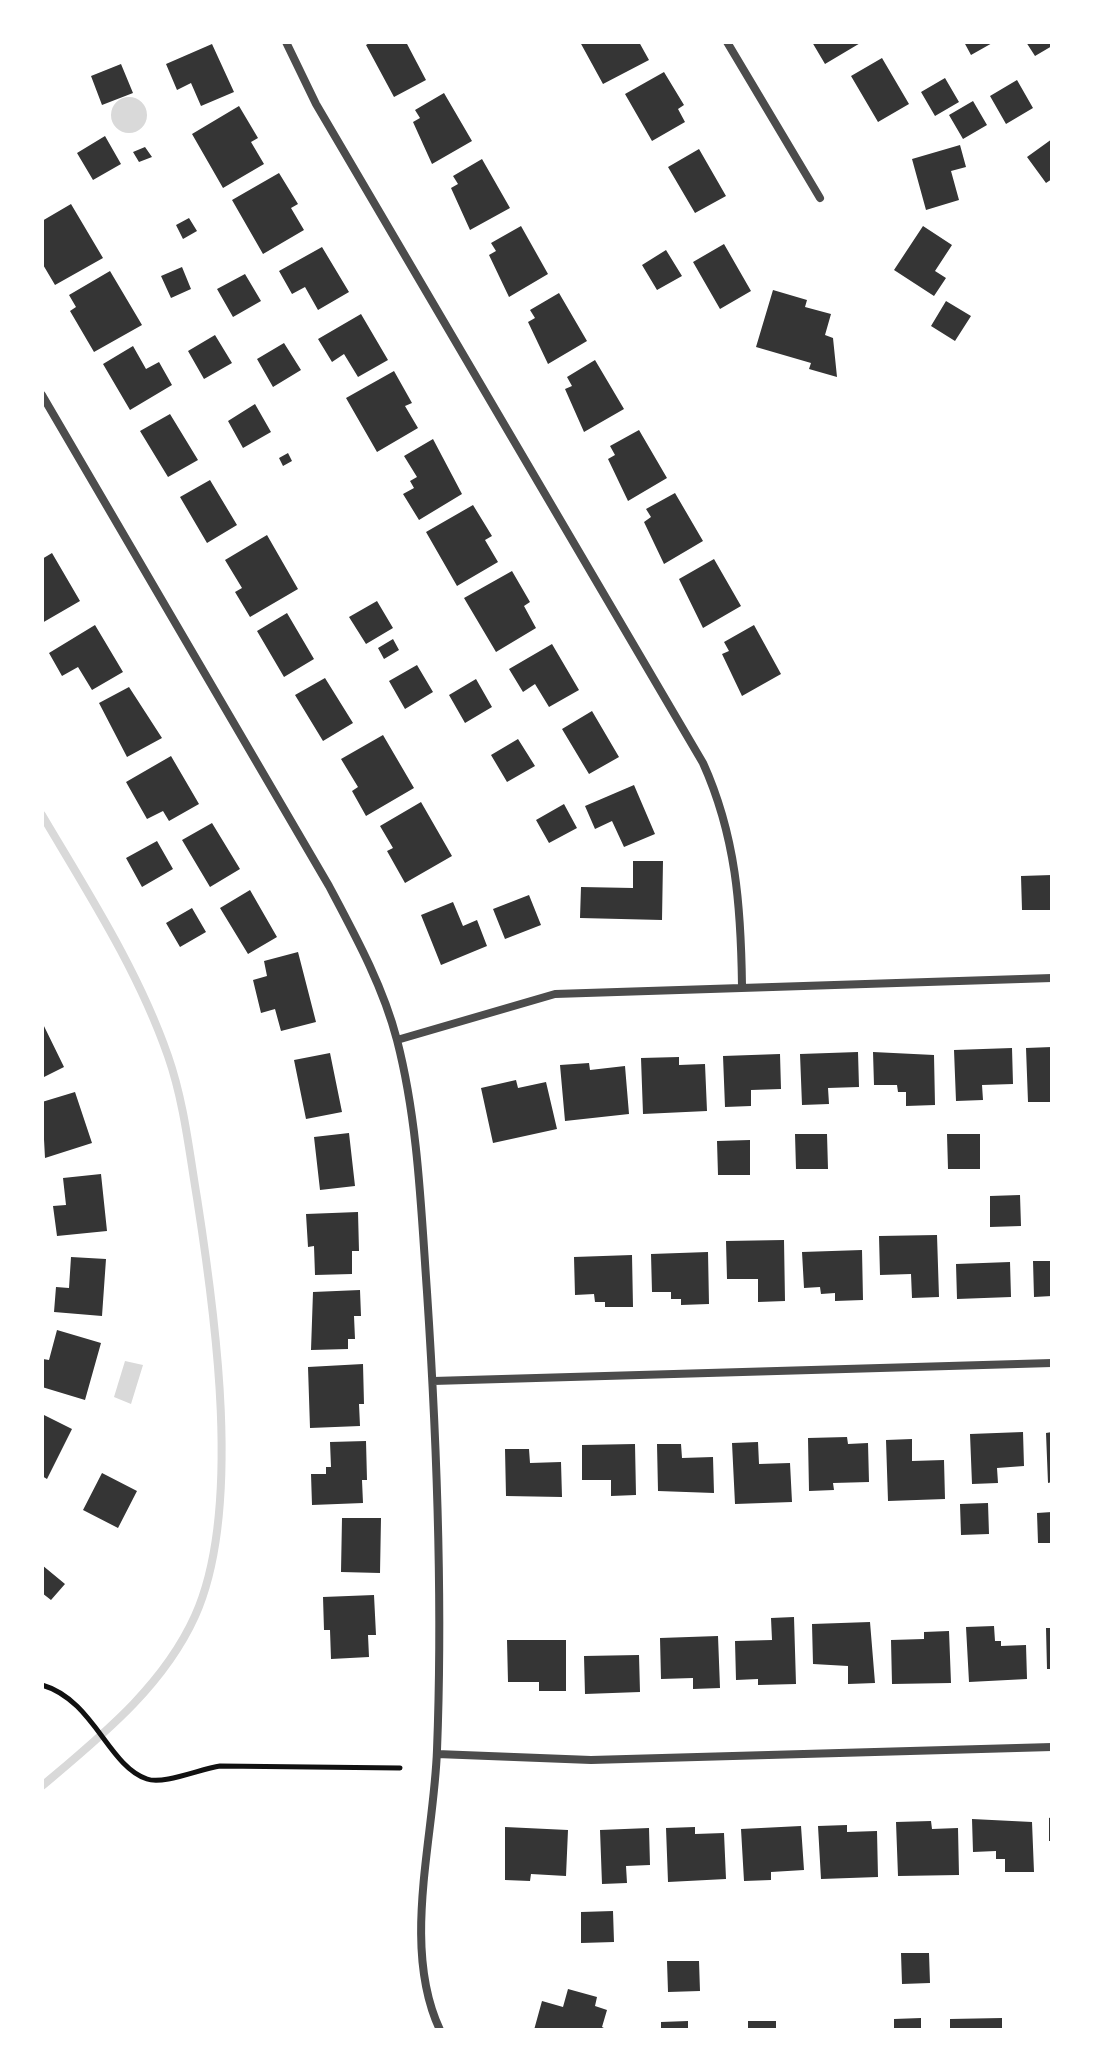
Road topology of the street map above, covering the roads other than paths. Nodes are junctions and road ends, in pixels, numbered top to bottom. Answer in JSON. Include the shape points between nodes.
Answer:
{"nodes":[{"id":1,"x":286,"y":42,"type":"edge"},
{"id":2,"x":727,"y":42,"type":"edge"},
{"id":3,"x":820,"y":198,"type":"dead end"},
{"id":4,"x":42,"y":395,"type":"edge"},
{"id":5,"x":1052,"y":978,"type":"edge"},
{"id":6,"x":742,"y":986,"type":"junction"},
{"id":7,"x":397,"y":1040,"type":"junction"},
{"id":8,"x":1052,"y":1363,"type":"edge"},
{"id":9,"x":433,"y":1381,"type":"junction"},
{"id":10,"x":1052,"y":1747,"type":"edge"},
{"id":11,"x":437,"y":1754,"type":"junction"},
{"id":12,"x":440,"y":2030,"type":"edge"}],
"edges":[{"from":1,"to":6,"type":"street","via":[[316,104],[703,763],[725,816],[737,873]]},
{"from":2,"to":3,"type":"street"},
{"from":4,"to":7,"type":"street","via":[[329,886],[368,963]]},
{"from":5,"to":6,"type":"street"},
{"from":6,"to":7,"type":"street","via":[[555,994]]},
{"from":7,"to":9,"type":"street","via":[[419,1174]]},
{"from":8,"to":9,"type":"street"},
{"from":9,"to":11,"type":"street"},
{"from":10,"to":11,"type":"street","via":[[591,1760]]},
{"from":11,"to":12,"type":"street","via":[[422,1969]]}]}
